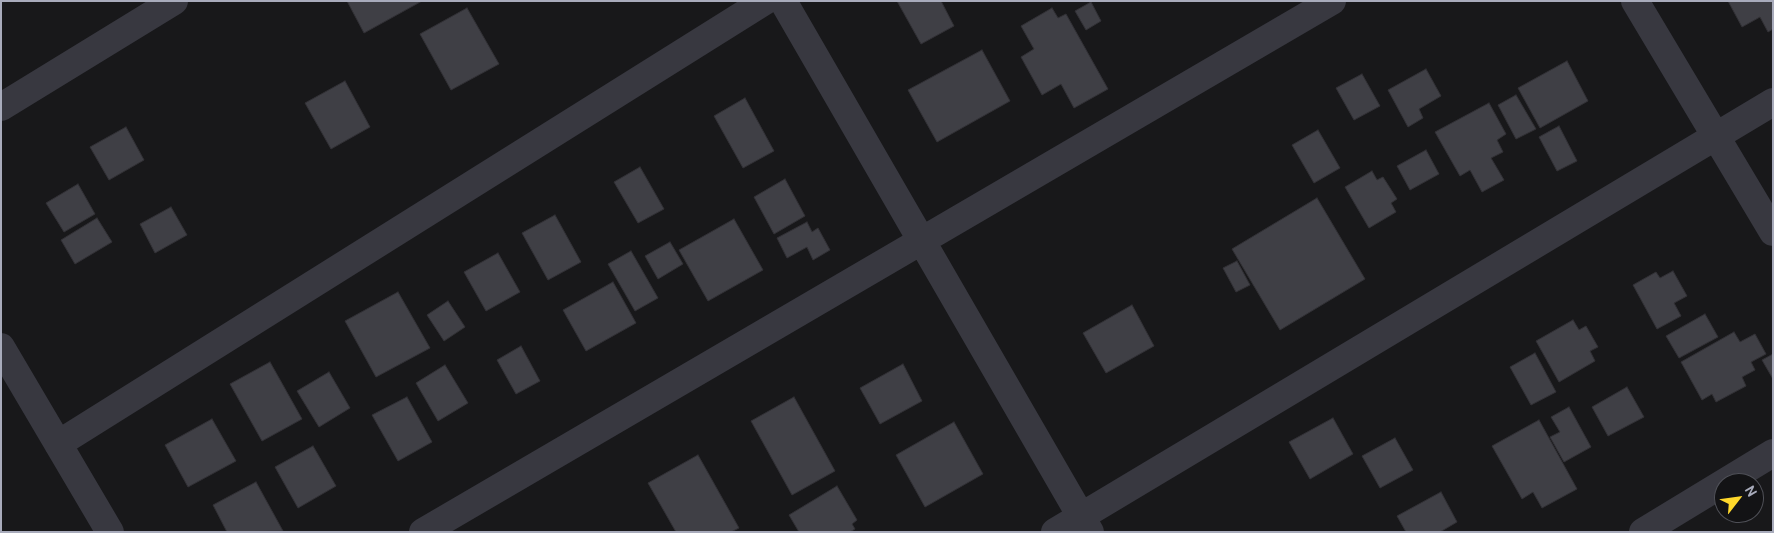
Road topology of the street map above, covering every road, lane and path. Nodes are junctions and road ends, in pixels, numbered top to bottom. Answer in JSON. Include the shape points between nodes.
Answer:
{"nodes":[{"id":1,"x":174,"y":1,"type":"edge"},
{"id":2,"x":765,"y":1,"type":"edge"},
{"id":3,"x":783,"y":1,"type":"edge"},
{"id":4,"x":1332,"y":1,"type":"edge"},
{"id":5,"x":1635,"y":1,"type":"edge"},
{"id":6,"x":1773,"y":102,"type":"edge"},
{"id":7,"x":1,"y":107,"type":"edge"},
{"id":8,"x":1715,"y":135,"type":"junction"},
{"id":9,"x":1773,"y":232,"type":"edge"},
{"id":10,"x":922,"y":242,"type":"junction"},
{"id":11,"x":1,"y":347,"type":"edge"},
{"id":12,"x":58,"y":444,"type":"junction"},
{"id":13,"x":1773,"y":453,"type":"edge"},
{"id":14,"x":1085,"y":524,"type":"edge"},
{"id":15,"x":110,"y":532,"type":"edge"},
{"id":16,"x":423,"y":532,"type":"edge"},
{"id":17,"x":1056,"y":532,"type":"edge"},
{"id":18,"x":1643,"y":532,"type":"edge"}],
"edges":[{"from":1,"to":7,"type":"street"},
{"from":2,"to":12,"type":"street"},
{"from":3,"to":10,"type":"street"},
{"from":4,"to":10,"type":"street"},
{"from":5,"to":8,"type":"street"},
{"from":6,"to":8,"type":"street"},
{"from":8,"to":9,"type":"street"},
{"from":8,"to":14,"type":"street"},
{"from":10,"to":14,"type":"street"},
{"from":10,"to":16,"type":"street"},
{"from":11,"to":12,"type":"street"},
{"from":12,"to":15,"type":"street"},
{"from":13,"to":18,"type":"street"},
{"from":14,"to":17,"type":"street"}]}
